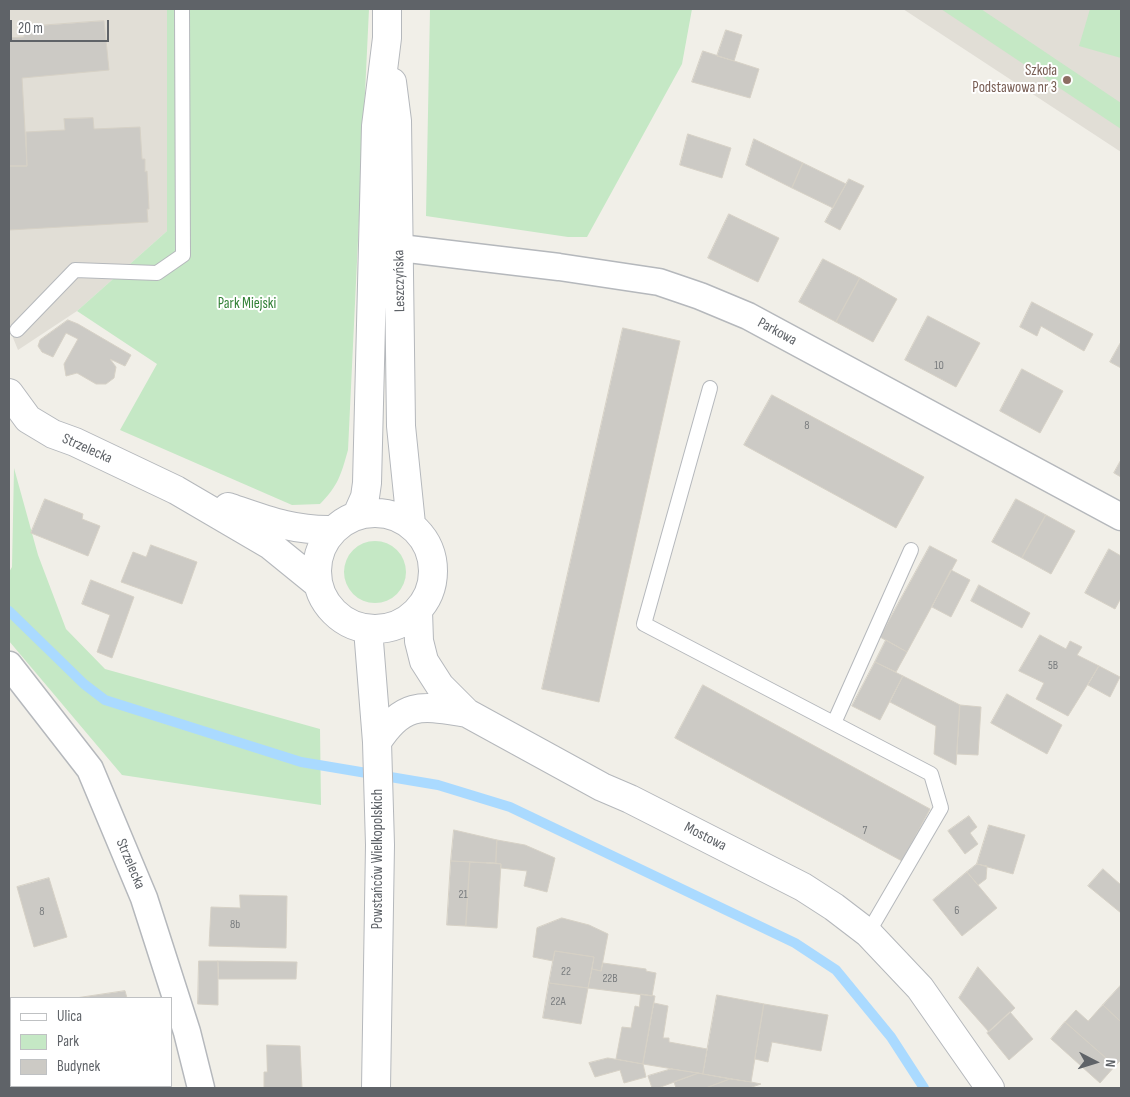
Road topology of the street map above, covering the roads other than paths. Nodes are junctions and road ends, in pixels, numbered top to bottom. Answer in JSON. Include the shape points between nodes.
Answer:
{"nodes":[{"id":1,"x":182,"y":9,"type":"edge"},
{"id":2,"x":387,"y":9,"type":"edge"},
{"id":3,"x":387,"y":38,"type":"junction"},
{"id":4,"x":400,"y":248,"type":"junction"},
{"id":5,"x":17,"y":330,"type":"dead end"},
{"id":6,"x":710,"y":388,"type":"dead end"},
{"id":7,"x":9,"y":393,"type":"edge"},
{"id":8,"x":176,"y":490,"type":"junction"},
{"id":9,"x":357,"y":515,"type":"junction"},
{"id":10,"x":1121,"y":517,"type":"edge"},
{"id":11,"x":411,"y":524,"type":"junction"},
{"id":12,"x":333,"y":530,"type":"junction"},
{"id":13,"x":911,"y":550,"type":"dead end"},
{"id":14,"x":318,"y":584,"type":"junction"},
{"id":15,"x":418,"y":611,"type":"junction"},
{"id":16,"x":368,"y":629,"type":"junction"},
{"id":17,"x":9,"y":664,"type":"edge"},
{"id":18,"x":467,"y":713,"type":"junction"},
{"id":19,"x":834,"y":723,"type":"junction"},
{"id":20,"x":377,"y":742,"type":"junction"},
{"id":21,"x":868,"y":933,"type":"junction"},
{"id":22,"x":201,"y":1088,"type":"edge"},
{"id":23,"x":376,"y":1088,"type":"edge"},
{"id":24,"x":990,"y":1088,"type":"edge"}],
"edges":[{"from":1,"to":5,"type":"lane","via":[[183,255],[157,273],[75,270]]},
{"from":2,"to":3,"type":"street","name":"Leszczyńska"},
{"from":3,"to":4,"type":"street","name":"Leszczyńska","via":[[397,121]]},
{"from":3,"to":9,"type":"street","name":"Leszczyńska","via":[[376,126],[367,483]]},
{"from":4,"to":10,"type":"street","name":"Parkowa","via":[[659,282],[700,296],[748,316]]},
{"from":4,"to":11,"type":"street","name":"Leszczyńska","via":[[402,426]]},
{"from":6,"to":19,"type":"lane","via":[[644,624]]},
{"from":7,"to":8,"type":"street","name":"Strzelecka","via":[[28,419],[53,434]]},
{"from":8,"to":12,"type":"street","name":"Strzelecka","via":[[281,525]]},
{"from":8,"to":14,"type":"street","name":"Strzelecka","via":[[270,545]]},
{"from":9,"to":11,"type":"street","via":[[376,512]]},
{"from":9,"to":12,"type":"street"},
{"from":11,"to":15,"type":"street","via":[[424,539],[432,556],[434,576],[429,595]]},
{"from":12,"to":14,"type":"street","via":[[319,555]]},
{"from":13,"to":19,"type":"lane"},
{"from":14,"to":16,"type":"street","via":[[331,609],[342,619]]},
{"from":15,"to":16,"type":"street","via":[[404,622],[386,629]]},
{"from":15,"to":18,"type":"street","name":"Mostowa","via":[[418,641],[424,661],[440,686]]},
{"from":16,"to":20,"type":"street","name":"Powstańców Wielkopolskich"},
{"from":17,"to":22,"type":"street","name":"Strzelecka","via":[[90,769],[144,898],[187,1032]]},
{"from":18,"to":20,"type":"street","via":[[416,708],[399,715]]},
{"from":18,"to":21,"type":"street","name":"Mostowa","via":[[602,787],[803,887]]},
{"from":19,"to":21,"type":"lane","via":[[931,774],[940,808]]},
{"from":20,"to":23,"type":"street","name":"Powstańców Wielkopolskich","via":[[380,845]]},
{"from":21,"to":24,"type":"street","name":"Mostowa","via":[[920,988]]}]}
